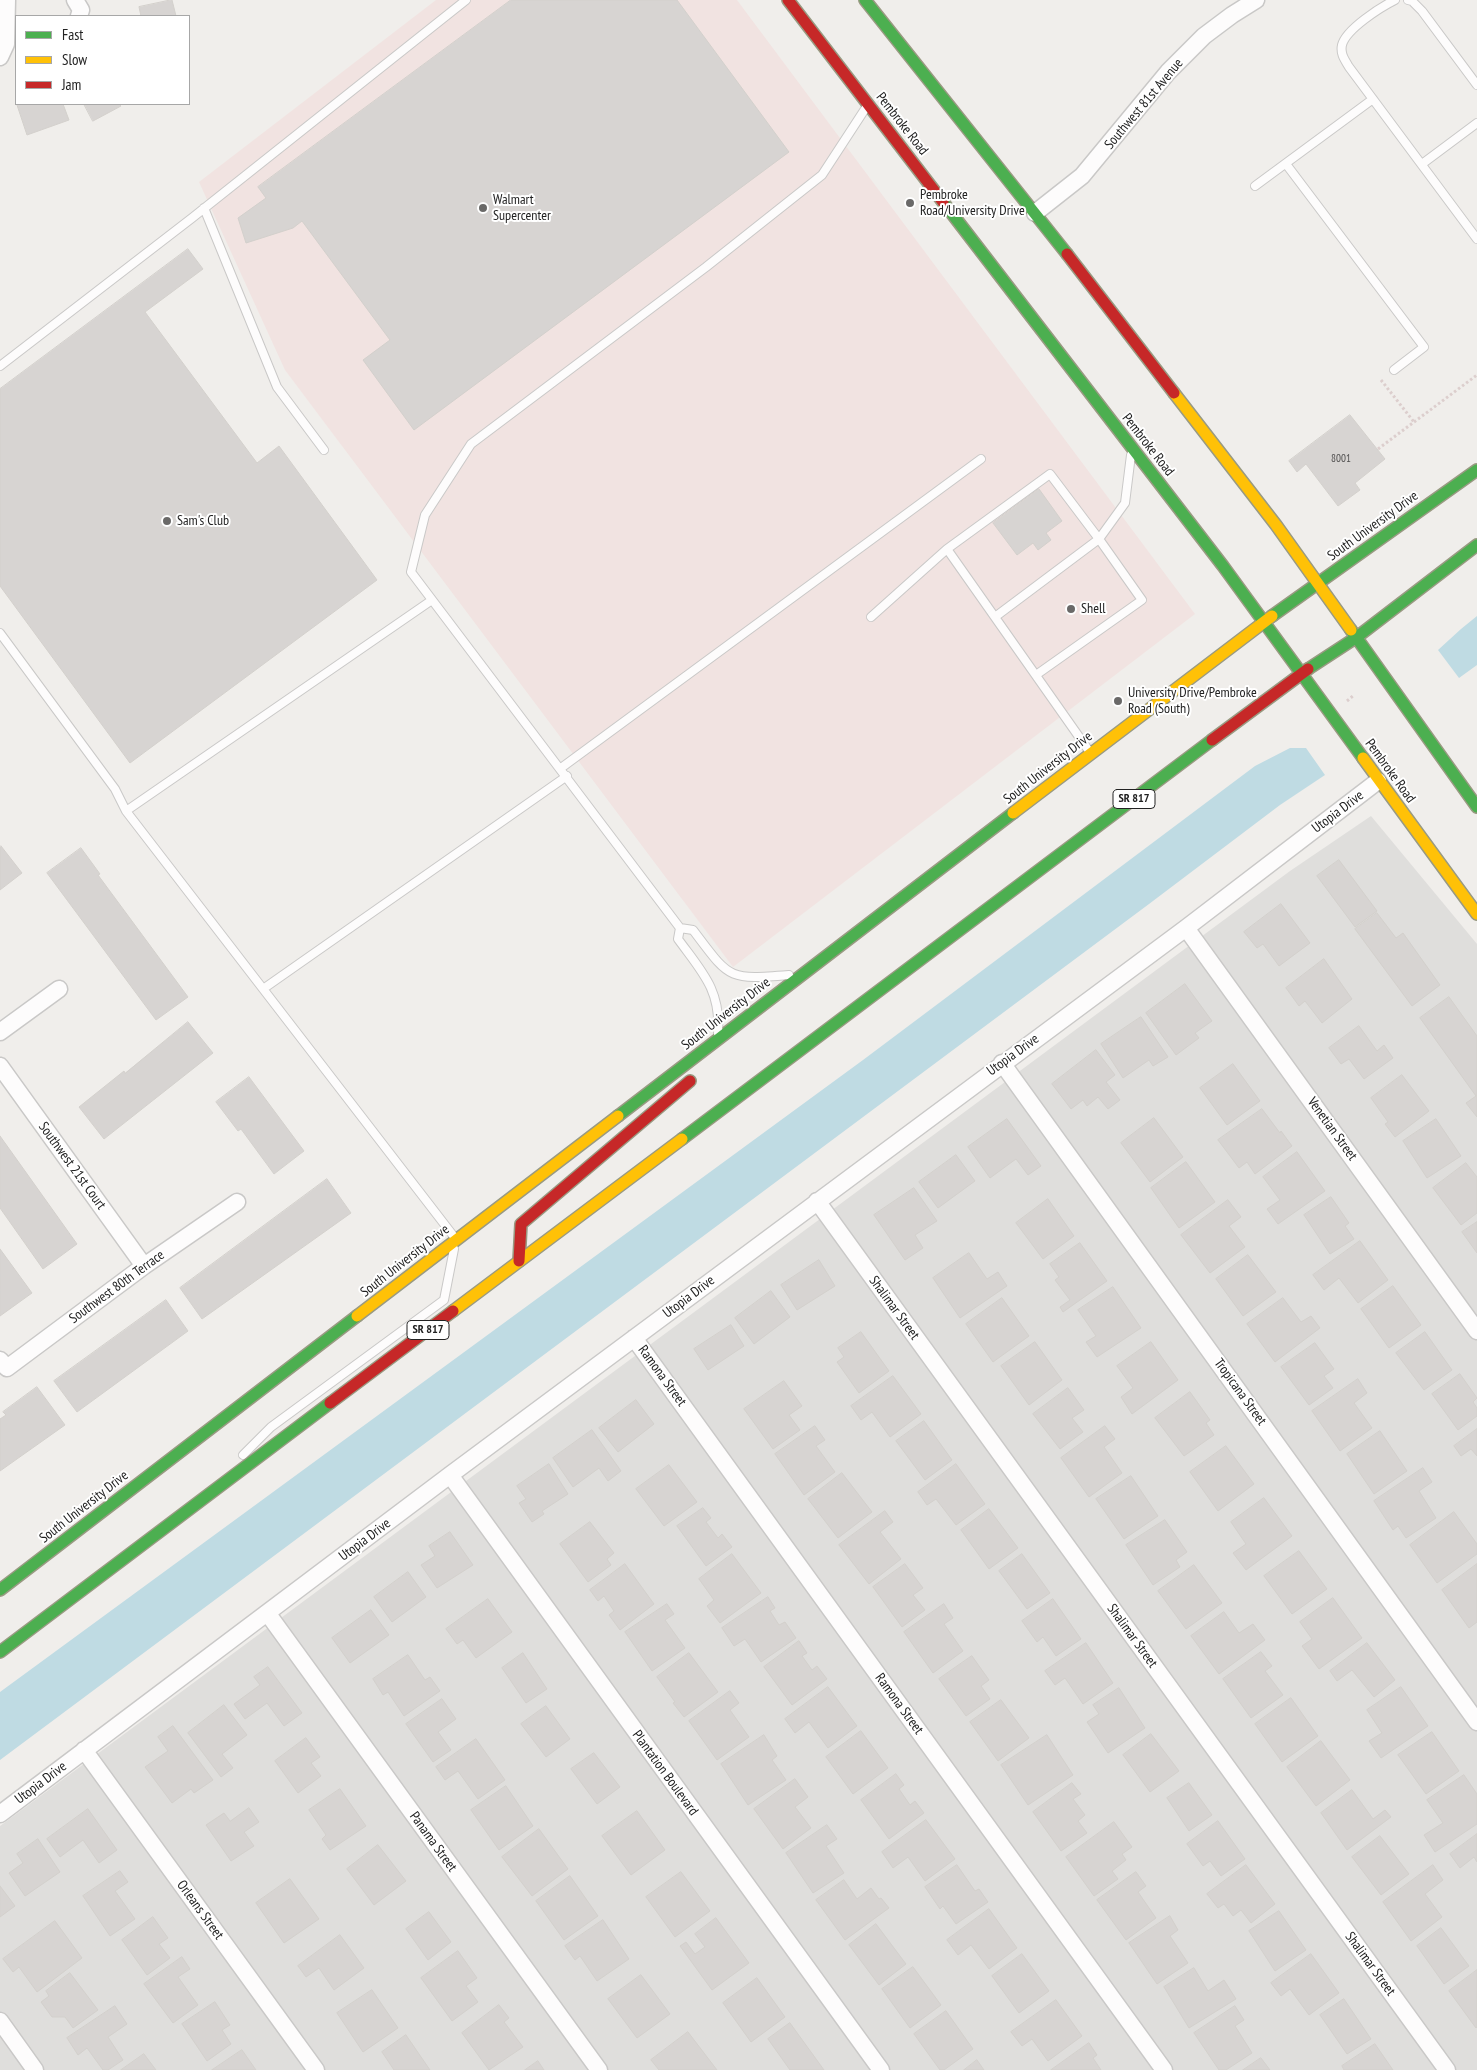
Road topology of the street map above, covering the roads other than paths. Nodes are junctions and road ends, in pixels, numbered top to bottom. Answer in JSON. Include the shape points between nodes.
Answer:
{"nodes":[{"id":1,"x":6,"y":0,"type":"edge"},
{"id":2,"x":75,"y":0,"type":"edge"},
{"id":3,"x":466,"y":0,"type":"edge"},
{"id":4,"x":788,"y":0,"type":"edge"},
{"id":5,"x":864,"y":0,"type":"edge"},
{"id":6,"x":1256,"y":0,"type":"edge"},
{"id":7,"x":1395,"y":0,"type":"edge"},
{"id":8,"x":1408,"y":0,"type":"edge"},
{"id":9,"x":79,"y":15,"type":"edge"},
{"id":10,"x":8,"y":49,"type":"edge"},
{"id":11,"x":1477,"y":85,"type":"edge"},
{"id":12,"x":1373,"y":98,"type":"junction"},
{"id":13,"x":868,"y":104,"type":"junction"},
{"id":14,"x":1477,"y":123,"type":"edge"},
{"id":15,"x":1286,"y":164,"type":"junction"},
{"id":16,"x":1422,"y":164,"type":"junction"},
{"id":17,"x":1254,"y":186,"type":"dead end"},
{"id":18,"x":204,"y":208,"type":"junction"},
{"id":19,"x":1036,"y":213,"type":"junction"},
{"id":20,"x":1477,"y":238,"type":"edge"},
{"id":21,"x":0,"y":366,"type":"edge"},
{"id":22,"x":1394,"y":370,"type":"dead end"},
{"id":23,"x":1132,"y":448,"type":"junction"},
{"id":24,"x":324,"y":450,"type":"dead end"},
{"id":25,"x":981,"y":460,"type":"dead end"},
{"id":26,"x":1477,"y":470,"type":"edge"},
{"id":27,"x":1099,"y":539,"type":"junction"},
{"id":28,"x":1477,"y":545,"type":"edge"},
{"id":29,"x":947,"y":549,"type":"junction"},
{"id":30,"x":1319,"y":584,"type":"junction"},
{"id":31,"x":432,"y":600,"type":"junction"},
{"id":32,"x":871,"y":616,"type":"dead end"},
{"id":33,"x":995,"y":617,"type":"junction"},
{"id":34,"x":1263,"y":622,"type":"junction"},
{"id":35,"x":0,"y":632,"type":"edge"},
{"id":36,"x":1357,"y":637,"type":"junction"},
{"id":37,"x":1300,"y":674,"type":"junction"},
{"id":38,"x":1036,"y":675,"type":"junction"},
{"id":39,"x":1091,"y":753,"type":"junction"},
{"id":40,"x":561,"y":768,"type":"junction"},
{"id":41,"x":567,"y":776,"type":"junction"},
{"id":42,"x":1378,"y":781,"type":"junction"},
{"id":43,"x":1477,"y":807,"type":"edge"},
{"id":44,"x":126,"y":811,"type":"junction"},
{"id":45,"x":1477,"y":914,"type":"edge"},
{"id":46,"x":680,"y":928,"type":"junction"},
{"id":47,"x":1186,"y":928,"type":"junction"},
{"id":48,"x":802,"y":974,"type":"junction"},
{"id":49,"x":58,"y":989,"type":"dead end"},
{"id":50,"x":263,"y":989,"type":"junction"},
{"id":51,"x":750,"y":1015,"type":"junction"},
{"id":52,"x":0,"y":1032,"type":"edge"},
{"id":53,"x":718,"y":1040,"type":"junction"},
{"id":54,"x":734,"y":1044,"type":"dead end"},
{"id":55,"x":1002,"y":1062,"type":"junction"},
{"id":56,"x":0,"y":1066,"type":"edge"},
{"id":57,"x":701,"y":1072,"type":"dead end"},
{"id":58,"x":817,"y":1201,"type":"junction"},
{"id":59,"x":237,"y":1202,"type":"dead end"},
{"id":60,"x":456,"y":1240,"type":"junction"},
{"id":61,"x":519,"y":1261,"type":"junction"},
{"id":62,"x":144,"y":1266,"type":"junction"},
{"id":63,"x":1477,"y":1331,"type":"edge"},
{"id":64,"x":634,"y":1338,"type":"junction"},
{"id":65,"x":0,"y":1360,"type":"edge"},
{"id":66,"x":450,"y":1475,"type":"junction"},
{"id":67,"x":188,"y":1510,"type":"junction"},
{"id":68,"x":0,"y":1590,"type":"edge"},
{"id":69,"x":268,"y":1614,"type":"junction"},
{"id":70,"x":0,"y":1652,"type":"edge"},
{"id":71,"x":1477,"y":1722,"type":"edge"},
{"id":72,"x":84,"y":1750,"type":"junction"},
{"id":73,"x":0,"y":1814,"type":"edge"},
{"id":74,"x":0,"y":2021,"type":"edge"},
{"id":75,"x":35,"y":2070,"type":"edge"},
{"id":76,"x":316,"y":2070,"type":"edge"},
{"id":77,"x":599,"y":2070,"type":"edge"},
{"id":78,"x":881,"y":2070,"type":"edge"},
{"id":79,"x":1164,"y":2070,"type":"edge"},
{"id":80,"x":1447,"y":2070,"type":"edge"}],
"edges":[{"from":1,"to":10,"type":"street"},
{"from":2,"to":9,"type":"street","via":[[81,10]]},
{"from":3,"to":18,"type":"lane"},
{"from":4,"to":13,"type":"main road","name":"Pembroke Road"},
{"from":5,"to":19,"type":"main road"},
{"from":6,"to":19,"type":"street","name":"Southwest 81st Avenue","via":[[1204,36],[1168,72],[1082,176]]},
{"from":7,"to":12,"type":"lane","via":[[1355,28],[1342,46],[1344,58]]},
{"from":8,"to":11,"type":"lane","via":[[1422,11]]},
{"from":12,"to":15,"type":"lane"},
{"from":12,"to":16,"type":"lane"},
{"from":13,"to":23,"type":"main road","name":"Pembroke Road"},
{"from":13,"to":31,"type":"lane","via":[[822,175],[471,444],[425,515],[411,572]]},
{"from":14,"to":16,"type":"lane"},
{"from":15,"to":17,"type":"lane"},
{"from":15,"to":22,"type":"lane","via":[[1424,347]]},
{"from":16,"to":20,"type":"lane"},
{"from":18,"to":21,"type":"lane"},
{"from":18,"to":24,"type":"lane","via":[[278,387]]},
{"from":19,"to":30,"type":"main road"},
{"from":23,"to":27,"type":"lane","via":[[1125,503]]},
{"from":23,"to":34,"type":"main road","name":"Pembroke Road"},
{"from":25,"to":40,"type":"lane"},
{"from":26,"to":30,"type":"main road","name":"South University Drive"},
{"from":27,"to":29,"type":"lane","via":[[1050,474]]},
{"from":27,"to":33,"type":"lane"},
{"from":27,"to":38,"type":"lane","via":[[1142,600]]},
{"from":28,"to":36,"type":"main road","number":"SR 817"},
{"from":29,"to":32,"type":"lane"},
{"from":29,"to":33,"type":"lane"},
{"from":30,"to":34,"type":"main road","name":"South University Drive"},
{"from":30,"to":36,"type":"main road"},
{"from":31,"to":40,"type":"lane"},
{"from":31,"to":44,"type":"lane"},
{"from":33,"to":38,"type":"lane"},
{"from":34,"to":37,"type":"main road","name":"Pembroke Road"},
{"from":34,"to":39,"type":"main road","name":"South University Drive"},
{"from":35,"to":44,"type":"lane","via":[[115,789]]},
{"from":36,"to":37,"type":"main road","number":"SR 817"},
{"from":36,"to":43,"type":"main road"},
{"from":37,"to":42,"type":"main road","name":"Pembroke Road"},
{"from":37,"to":61,"type":"main road","number":"SR 817"},
{"from":38,"to":39,"type":"lane"},
{"from":39,"to":48,"type":"main road","name":"South University Drive"},
{"from":40,"to":41,"type":"lane"},
{"from":41,"to":46,"type":"lane"},
{"from":41,"to":50,"type":"lane"},
{"from":42,"to":45,"type":"main road","name":"Pembroke Road"},
{"from":42,"to":47,"type":"street","name":"Utopia Drive"},
{"from":44,"to":50,"type":"lane"},
{"from":46,"to":48,"type":"lane","via":[[693,930],[720,966],[730,973],[754,978]]},
{"from":46,"to":53,"type":"lane","via":[[678,939],[706,978],[718,1003]]},
{"from":47,"to":55,"type":"street","name":"Utopia Drive"},
{"from":47,"to":63,"type":"street","name":"Venetian Street"},
{"from":48,"to":51,"type":"main road","name":"South University Drive"},
{"from":49,"to":52,"type":"street"},
{"from":50,"to":60,"type":"lane"},
{"from":51,"to":53,"type":"main road","name":"South University Drive"},
{"from":51,"to":54,"type":"main road"},
{"from":53,"to":60,"type":"main road","name":"South University Drive"},
{"from":55,"to":58,"type":"street","name":"Utopia Drive"},
{"from":55,"to":71,"type":"street","name":"Tropicana Street"},
{"from":56,"to":62,"type":"street","name":"Southwest 21st Court"},
{"from":57,"to":61,"type":"main road","via":[[521,1224]]},
{"from":58,"to":64,"type":"street","name":"Utopia Drive"},
{"from":58,"to":80,"type":"street","name":"Shalimar Street"},
{"from":59,"to":62,"type":"street","name":"Southwest 80th Terrace"},
{"from":60,"to":67,"type":"lane","via":[[444,1300],[271,1427]]},
{"from":60,"to":68,"type":"main road","name":"South University Drive"},
{"from":61,"to":67,"type":"main road","number":"SR 817"},
{"from":62,"to":65,"type":"street","name":"Southwest 80th Terrace","via":[[7,1368]]},
{"from":64,"to":66,"type":"street","name":"Utopia Drive"},
{"from":64,"to":79,"type":"street","name":"Ramona Street"},
{"from":66,"to":69,"type":"street","name":"Utopia Drive"},
{"from":66,"to":78,"type":"street","name":"Plantation Boulevard"},
{"from":67,"to":70,"type":"main road","number":"SR 817"},
{"from":69,"to":72,"type":"street","name":"Utopia Drive"},
{"from":69,"to":77,"type":"street","name":"Panama Street"},
{"from":72,"to":73,"type":"street","name":"Utopia Drive"},
{"from":72,"to":76,"type":"street","name":"Orleans Street"},
{"from":74,"to":75,"type":"street"}]}
